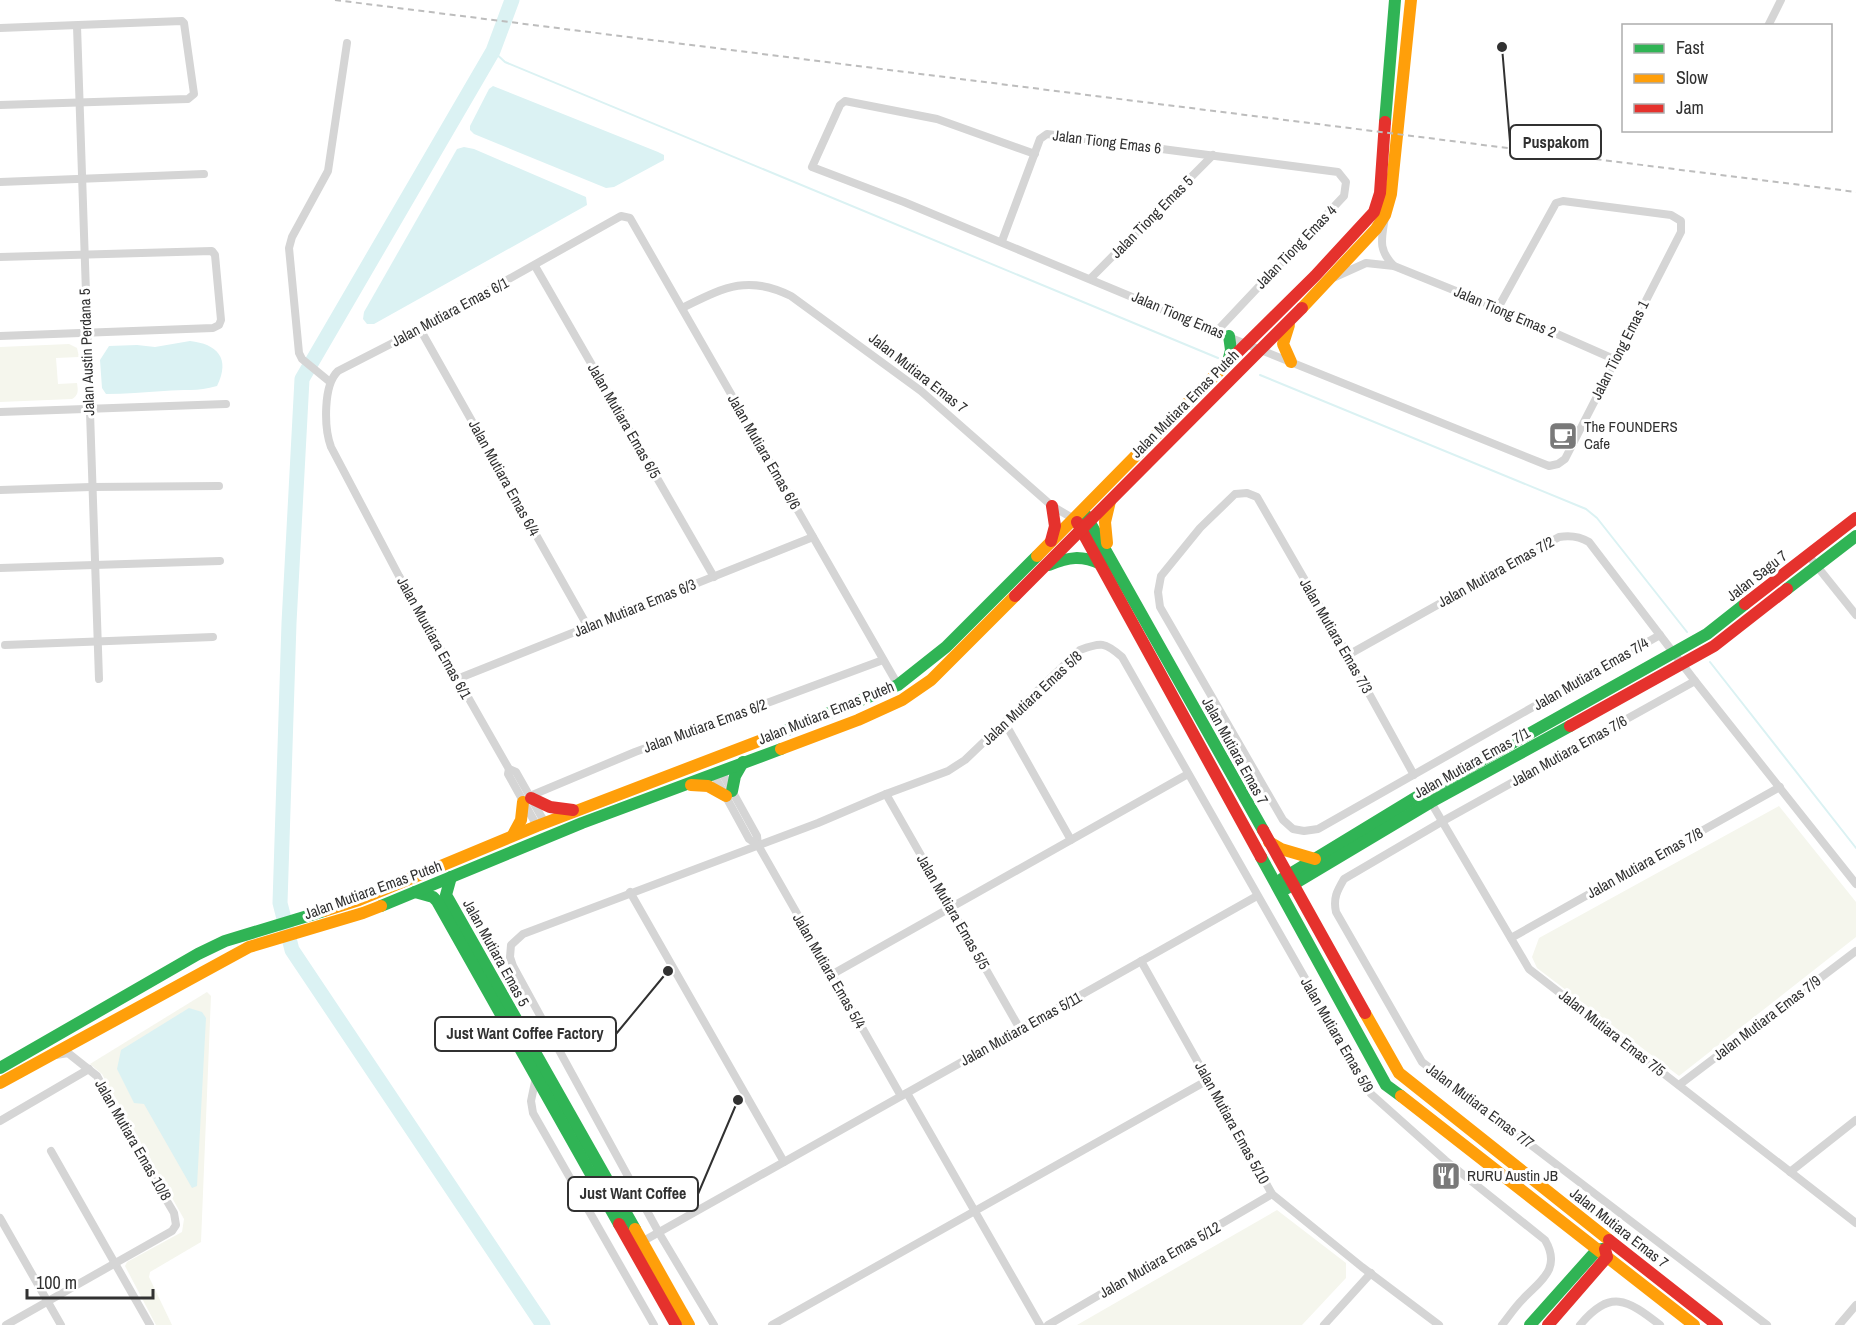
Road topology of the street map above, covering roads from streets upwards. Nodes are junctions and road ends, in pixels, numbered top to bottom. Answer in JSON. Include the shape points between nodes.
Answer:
{"nodes":[{"id":1,"x":1395,"y":0,"type":"edge"},
{"id":2,"x":1411,"y":0,"type":"edge"},
{"id":3,"x":1781,"y":0,"type":"edge"},
{"id":4,"x":1769,"y":24,"type":"edge"},
{"id":5,"x":77,"y":26,"type":"junction"},
{"id":6,"x":0,"y":28,"type":"edge"},
{"id":7,"x":347,"y":43,"type":"dead end"},
{"id":8,"x":1395,"y":101,"type":"junction"},
{"id":9,"x":79,"y":102,"type":"junction"},
{"id":10,"x":0,"y":105,"type":"edge"},
{"id":11,"x":1035,"y":154,"type":"junction"},
{"id":12,"x":1390,"y":154,"type":"junction"},
{"id":13,"x":1213,"y":155,"type":"junction"},
{"id":14,"x":204,"y":174,"type":"dead end"},
{"id":15,"x":81,"y":179,"type":"junction"},
{"id":16,"x":0,"y":182,"type":"edge"},
{"id":17,"x":1385,"y":215,"type":"junction"},
{"id":18,"x":630,"y":218,"type":"joint"},
{"id":19,"x":1002,"y":242,"type":"junction"},
{"id":20,"x":84,"y":255,"type":"junction"},
{"id":21,"x":0,"y":257,"type":"edge"},
{"id":22,"x":534,"y":266,"type":"junction"},
{"id":23,"x":1394,"y":266,"type":"junction"},
{"id":24,"x":1091,"y":278,"type":"junction"},
{"id":25,"x":1327,"y":281,"type":"junction"},
{"id":26,"x":682,"y":308,"type":"junction"},
{"id":27,"x":1498,"y":308,"type":"junction"},
{"id":28,"x":1292,"y":318,"type":"junction"},
{"id":29,"x":420,"y":329,"type":"junction"},
{"id":30,"x":86,"y":332,"type":"junction"},
{"id":31,"x":1216,"y":332,"type":"junction"},
{"id":32,"x":0,"y":336,"type":"edge"},
{"id":33,"x":1229,"y":336,"type":"junction"},
{"id":34,"x":1247,"y":344,"type":"junction"},
{"id":35,"x":1261,"y":349,"type":"junction"},
{"id":36,"x":1616,"y":360,"type":"junction"},
{"id":37,"x":1291,"y":362,"type":"junction"},
{"id":38,"x":1228,"y":363,"type":"junction"},
{"id":39,"x":330,"y":382,"type":"junction"},
{"id":40,"x":226,"y":404,"type":"dead end"},
{"id":41,"x":88,"y":410,"type":"junction"},
{"id":42,"x":0,"y":412,"type":"edge"},
{"id":43,"x":1545,"y":466,"type":"joint"},
{"id":44,"x":219,"y":486,"type":"dead end"},
{"id":45,"x":92,"y":487,"type":"junction"},
{"id":46,"x":0,"y":490,"type":"edge"},
{"id":47,"x":1113,"y":495,"type":"junction"},
{"id":48,"x":1257,"y":497,"type":"joint"},
{"id":49,"x":1052,"y":506,"type":"junction"},
{"id":50,"x":1078,"y":518,"type":"junction"},
{"id":51,"x":1856,"y":518,"type":"edge"},
{"id":52,"x":1856,"y":536,"type":"edge"},
{"id":53,"x":813,"y":537,"type":"junction"},
{"id":54,"x":1051,"y":543,"type":"junction"},
{"id":55,"x":1808,"y":555,"type":"junction"},
{"id":56,"x":220,"y":561,"type":"dead end"},
{"id":57,"x":1106,"y":561,"type":"junction"},
{"id":58,"x":94,"y":564,"type":"junction"},
{"id":59,"x":1046,"y":566,"type":"junction"},
{"id":60,"x":1817,"y":566,"type":"junction"},
{"id":61,"x":0,"y":568,"type":"edge"},
{"id":62,"x":714,"y":577,"type":"junction"},
{"id":63,"x":1856,"y":615,"type":"edge"},
{"id":64,"x":588,"y":627,"type":"junction"},
{"id":65,"x":1660,"y":635,"type":"junction"},
{"id":66,"x":213,"y":637,"type":"dead end"},
{"id":67,"x":97,"y":641,"type":"junction"},
{"id":68,"x":5,"y":645,"type":"dead end"},
{"id":69,"x":1673,"y":653,"type":"junction"},
{"id":70,"x":1348,"y":655,"type":"junction"},
{"id":71,"x":883,"y":660,"type":"junction"},
{"id":72,"x":1681,"y":664,"type":"junction"},
{"id":73,"x":99,"y":679,"type":"dead end"},
{"id":74,"x":457,"y":679,"type":"junction"},
{"id":75,"x":1695,"y":681,"type":"junction"},
{"id":76,"x":898,"y":685,"type":"junction"},
{"id":77,"x":1005,"y":723,"type":"junction"},
{"id":78,"x":732,"y":753,"type":"junction"},
{"id":79,"x":743,"y":762,"type":"junction"},
{"id":80,"x":693,"y":768,"type":"junction"},
{"id":81,"x":717,"y":771,"type":"junction"},
{"id":82,"x":1188,"y":774,"type":"junction"},
{"id":83,"x":1414,"y":775,"type":"junction"},
{"id":84,"x":683,"y":785,"type":"junction"},
{"id":85,"x":1780,"y":787,"type":"junction"},
{"id":86,"x":729,"y":794,"type":"junction"},
{"id":87,"x":886,"y":794,"type":"junction"},
{"id":88,"x":1428,"y":797,"type":"junction"},
{"id":89,"x":528,"y":799,"type":"junction"},
{"id":90,"x":577,"y":810,"type":"junction"},
{"id":91,"x":1443,"y":821,"type":"junction"},
{"id":92,"x":582,"y":823,"type":"junction"},
{"id":93,"x":541,"y":826,"type":"junction"},
{"id":94,"x":512,"y":836,"type":"junction"},
{"id":95,"x":1071,"y":840,"type":"junction"},
{"id":96,"x":1268,"y":842,"type":"junction"},
{"id":97,"x":758,"y":845,"type":"junction"},
{"id":98,"x":525,"y":846,"type":"junction"},
{"id":99,"x":1315,"y":859,"type":"junction"},
{"id":100,"x":1313,"y":873,"type":"junction"},
{"id":101,"x":452,"y":877,"type":"junction"},
{"id":102,"x":1290,"y":880,"type":"junction"},
{"id":103,"x":1856,"y":884,"type":"edge"},
{"id":104,"x":1278,"y":888,"type":"junction"},
{"id":105,"x":416,"y":892,"type":"junction"},
{"id":106,"x":630,"y":892,"type":"junction"},
{"id":107,"x":1257,"y":896,"type":"junction"},
{"id":108,"x":951,"y":908,"type":"junction"},
{"id":109,"x":1308,"y":911,"type":"junction"},
{"id":110,"x":1511,"y":938,"type":"junction"},
{"id":111,"x":1856,"y":951,"type":"edge"},
{"id":112,"x":1141,"y":961,"type":"junction"},
{"id":113,"x":831,"y":975,"type":"junction"},
{"id":114,"x":1020,"y":1029,"type":"junction"},
{"id":115,"x":38,"y":1061,"type":"junction"},
{"id":116,"x":0,"y":1068,"type":"edge"},
{"id":117,"x":89,"y":1069,"type":"junction"},
{"id":118,"x":536,"y":1077,"type":"junction"},
{"id":119,"x":1208,"y":1080,"type":"junction"},
{"id":120,"x":0,"y":1083,"type":"edge"},
{"id":121,"x":1679,"y":1085,"type":"junction"},
{"id":122,"x":904,"y":1095,"type":"junction"},
{"id":123,"x":552,"y":1105,"type":"junction"},
{"id":124,"x":531,"y":1106,"type":"junction"},
{"id":125,"x":1856,"y":1120,"type":"edge"},
{"id":126,"x":0,"y":1121,"type":"edge"},
{"id":127,"x":51,"y":1151,"type":"dead end"},
{"id":128,"x":784,"y":1162,"type":"junction"},
{"id":129,"x":1790,"y":1172,"type":"junction"},
{"id":130,"x":1272,"y":1194,"type":"junction"},
{"id":131,"x":974,"y":1211,"type":"junction"},
{"id":132,"x":0,"y":1218,"type":"edge"},
{"id":133,"x":1856,"y":1223,"type":"edge"},
{"id":134,"x":659,"y":1233,"type":"junction"},
{"id":135,"x":1600,"y":1233,"type":"junction"},
{"id":136,"x":637,"y":1245,"type":"junction"},
{"id":137,"x":1603,"y":1252,"type":"junction"},
{"id":138,"x":1625,"y":1253,"type":"junction"},
{"id":139,"x":115,"y":1264,"type":"junction"},
{"id":140,"x":1371,"y":1273,"type":"junction"},
{"id":141,"x":49,"y":1302,"type":"junction"},
{"id":142,"x":1856,"y":1305,"type":"edge"},
{"id":143,"x":6,"y":1325,"type":"edge"},
{"id":144,"x":62,"y":1325,"type":"edge"},
{"id":145,"x":150,"y":1325,"type":"edge"},
{"id":146,"x":654,"y":1325,"type":"edge"},
{"id":147,"x":676,"y":1325,"type":"edge"},
{"id":148,"x":689,"y":1325,"type":"edge"},
{"id":149,"x":714,"y":1325,"type":"edge"},
{"id":150,"x":772,"y":1325,"type":"edge"},
{"id":151,"x":1040,"y":1325,"type":"edge"},
{"id":152,"x":1048,"y":1325,"type":"edge"},
{"id":153,"x":1324,"y":1325,"type":"edge"},
{"id":154,"x":1439,"y":1325,"type":"edge"},
{"id":155,"x":1502,"y":1325,"type":"edge"},
{"id":156,"x":1530,"y":1325,"type":"edge"},
{"id":157,"x":1548,"y":1325,"type":"edge"},
{"id":158,"x":1581,"y":1325,"type":"edge"},
{"id":159,"x":1660,"y":1325,"type":"edge"},
{"id":160,"x":1694,"y":1325,"type":"edge"},
{"id":161,"x":1717,"y":1325,"type":"edge"},
{"id":162,"x":1767,"y":1325,"type":"edge"},
{"id":163,"x":1839,"y":1325,"type":"edge"}],
"edges":[{"from":1,"to":8,"type":"street","name":"Jalan Mutiara Emas Puteh"},
{"from":2,"to":8,"type":"street","name":"Jalan Mutiara Emas Puteh"},
{"from":3,"to":4,"type":"street"},
{"from":5,"to":6,"type":"street"},
{"from":5,"to":9,"type":"street","name":"Jalan Austin Perdana 5"},
{"from":5,"to":9,"type":"street","via":[[182,21],[194,94],[188,99]]},
{"from":7,"to":39,"type":"street","via":[[328,171],[289,244],[299,353]]},
{"from":8,"to":12,"type":"street","name":"Jalan Mutiara Emas Puteh"},
{"from":9,"to":10,"type":"street"},
{"from":9,"to":15,"type":"street","name":"Jalan Austin Perdana 5"},
{"from":11,"to":13,"type":"street","name":"Jalan Tiong Emas 6","via":[[1040,139],[1047,134]]},
{"from":11,"to":19,"type":"street","name":"Jalan Tiong Emas 6"},
{"from":11,"to":19,"type":"street","name":"Jalan Tiong Emas","via":[[937,119],[845,100],[812,166]]},
{"from":12,"to":17,"type":"street","name":"Jalan Mutiara Emas Puteh","via":[[1391,194]]},
{"from":12,"to":34,"type":"street","name":"Jalan Mutiara Emas Puteh","via":[[1374,212]]},
{"from":13,"to":24,"type":"street","name":"Jalan Tiong Emas 5"},
{"from":13,"to":31,"type":"street","name":"Jalan Tiong Emas 4","via":[[1333,171],[1343,176],[1347,186],[1344,196]]},
{"from":14,"to":15,"type":"street"},
{"from":15,"to":16,"type":"street"},
{"from":15,"to":20,"type":"street","name":"Jalan Austin Perdana 5"},
{"from":17,"to":23,"type":"street","via":[[1381,242],[1383,252]]},
{"from":17,"to":25,"type":"street","name":"Jalan Mutiara Emas Puteh"},
{"from":18,"to":22,"type":"street","name":"Jalan Mutiara Emas 6/1","via":[[621,216]]},
{"from":18,"to":26,"type":"street","name":"Jalan Mutiara Emas 6/6"},
{"from":19,"to":24,"type":"street","name":"Jalan Tiong Emas"},
{"from":20,"to":21,"type":"street"},
{"from":20,"to":30,"type":"street","name":"Jalan Austin Perdana 5"},
{"from":20,"to":30,"type":"street","via":[[207,250],[215,255],[221,320],[213,328]]},
{"from":22,"to":29,"type":"street","name":"Jalan Mutiara Emas 6/1"},
{"from":22,"to":62,"type":"street","name":"Jalan Mutiara Emas 6/5"},
{"from":23,"to":25,"type":"street","name":"Jalan Tiong Emas 2","via":[[1366,263]]},
{"from":23,"to":27,"type":"street","name":"Jalan Tiong Emas 2"},
{"from":24,"to":31,"type":"street","name":"Jalan Tiong Emas"},
{"from":25,"to":28,"type":"street","name":"Jalan Mutiara Emas Puteh"},
{"from":26,"to":49,"type":"street","name":"Jalan Mutiara Emas 7","via":[[740,285],[772,288],[791,296],[921,391]]},
{"from":26,"to":53,"type":"street","name":"Jalan Mutiara Emas 6/6"},
{"from":27,"to":36,"type":"street","name":"Jalan Tiong Emas 2"},
{"from":27,"to":36,"type":"street","name":"Jalan Tiong Emas 1","via":[[1556,203],[1671,215],[1680,221],[1681,232]]},
{"from":28,"to":35,"type":"street","name":"Jalan Mutiara Emas Puteh"},
{"from":28,"to":37,"type":"street","via":[[1282,343]]},
{"from":29,"to":39,"type":"street","name":"Jalan Mutiara Emas 6/1","via":[[338,371]]},
{"from":29,"to":64,"type":"street","name":"Jalan Mutiara Emas 6/4"},
{"from":30,"to":32,"type":"street"},
{"from":30,"to":41,"type":"street","name":"Jalan Austin Perdana 5"},
{"from":31,"to":33,"type":"street","name":"Jalan Tiong Emas"},
{"from":33,"to":34,"type":"street","name":"Jalan Tiong Emas"},
{"from":33,"to":38,"type":"street"},
{"from":34,"to":35,"type":"street","name":"Jalan Tiong Emas"},
{"from":34,"to":38,"type":"street","name":"Jalan Mutiara Emas Puteh"},
{"from":35,"to":37,"type":"street","name":"Jalan Tiong Emas"},
{"from":35,"to":47,"type":"street","name":"Jalan Mutiara Emas Puteh"},
{"from":36,"to":43,"type":"street","name":"Jalan Tiong Emas 1","via":[[1565,459]]},
{"from":37,"to":43,"type":"street","name":"Jalan Tiong Emas"},
{"from":38,"to":50,"type":"street","name":"Jalan Mutiara Emas Puteh"},
{"from":39,"to":74,"type":"street","name":"Jalan Muutiara Emas 6/1","via":[[327,433],[331,447]]},
{"from":40,"to":41,"type":"street"},
{"from":41,"to":42,"type":"street"},
{"from":41,"to":45,"type":"street","name":"Jalan Austin Perdana 5"},
{"from":44,"to":45,"type":"street"},
{"from":45,"to":46,"type":"street"},
{"from":45,"to":58,"type":"street","name":"Jalan Austin Perdana 5"},
{"from":47,"to":50,"type":"street","name":"Jalan Mutiara Emas Puteh"},
{"from":47,"to":57,"type":"street","via":[[1104,531]]},
{"from":48,"to":70,"type":"street","name":"Jalan Mutiara Emas 7/3"},
{"from":48,"to":83,"type":"street","name":"Jalan Mutiara Emas 7/4","via":[[1235,494],[1200,528],[1161,576],[1160,607],[1283,820],[1293,829],[1318,829]]},
{"from":49,"to":50,"type":"street","name":"Jalan Mutiara Emas 7"},
{"from":49,"to":54,"type":"street","via":[[1055,526]]},
{"from":50,"to":54,"type":"street","name":"Jalan Mutiara Emas Puteh"},
{"from":50,"to":57,"type":"street","name":"Jalan Mutiara Emas 7"},
{"from":50,"to":59,"type":"street","name":"Jalan Mutiara Emas Puteh"},
{"from":51,"to":55,"type":"street","name":"Jalan Sagu 7"},
{"from":52,"to":60,"type":"street","name":"Jalan Sagu 7"},
{"from":53,"to":62,"type":"street","name":"Jalan Mutiara Emas 6/3"},
{"from":53,"to":71,"type":"street","name":"Jalan Mutiara Emas 6/6"},
{"from":54,"to":76,"type":"street","name":"Jalan Mutiara Emas Puteh","via":[[946,647]]},
{"from":55,"to":60,"type":"street"},
{"from":55,"to":69,"type":"street","name":"Jalan Sagu 7","via":[[1707,634]]},
{"from":56,"to":58,"type":"street"},
{"from":57,"to":59,"type":"street","via":[[1070,556]]},
{"from":57,"to":96,"type":"street","name":"Jalan Mutiara Emas 7"},
{"from":57,"to":104,"type":"street","name":"Jalan Mutiara Emas 7"},
{"from":58,"to":61,"type":"street"},
{"from":58,"to":67,"type":"street","name":"Jalan Austin Perdana 5"},
{"from":59,"to":79,"type":"street","name":"Jalan Mutiara Emas Puteh","via":[[931,680],[902,700]]},
{"from":60,"to":63,"type":"street"},
{"from":60,"to":72,"type":"street","name":"Jalan Sagu 7","via":[[1714,646]]},
{"from":62,"to":64,"type":"street","name":"Jalan Mutiara Emas 6/3"},
{"from":64,"to":74,"type":"street","name":"Jalan Mutiara Emas 6/3"},
{"from":65,"to":69,"type":"street","name":"Jalan Mutiara Emas 7/2"},
{"from":65,"to":70,"type":"street","name":"Jalan Mutiara Emas 7/2","via":[[1589,542],[1567,536]]},
{"from":65,"to":83,"type":"street","name":"Jalan Mutiara Emas 7/4"},
{"from":66,"to":67,"type":"street"},
{"from":67,"to":68,"type":"street"},
{"from":67,"to":73,"type":"street","name":"Jalan Austin Perdana 5"},
{"from":69,"to":72,"type":"street","name":"Jalan Mutiara Emas 7/2"},
{"from":69,"to":88,"type":"street","name":"Jalan Mutiara Emas 7/1"},
{"from":70,"to":83,"type":"street","name":"Jalan Mutiara Emas 7/3"},
{"from":71,"to":76,"type":"street","name":"Jalan Mutiara Emas 6/6"},
{"from":71,"to":89,"type":"street","name":"Jalan Mutiara Emas 6/2","via":[[634,752]]},
{"from":72,"to":75,"type":"street","name":"Jalan Mutiara Emas 7/2"},
{"from":72,"to":88,"type":"street","name":"Jalan Mutiara Emas 7/1"},
{"from":74,"to":89,"type":"street","name":"Jalan Muutiara Emas 6/1","via":[[509,769],[508,774]]},
{"from":75,"to":85,"type":"street","name":"Jalan Mutiara Emas 7/2"},
{"from":75,"to":91,"type":"street","name":"Jalan Mutiara Emas 7/6"},
{"from":76,"to":78,"type":"street","name":"Jalan Mutiara Emas Puteh"},
{"from":77,"to":82,"type":"street","name":"Jalan Mutiara Emas 5/8","via":[[1080,650],[1097,644],[1110,646],[1122,657]]},
{"from":77,"to":87,"type":"street","name":"Jalan Mutiara Emas 5/8","via":[[948,771]]},
{"from":77,"to":95,"type":"street"},
{"from":78,"to":80,"type":"street","name":"Jalan Mutiara Emas Puteh"},
{"from":78,"to":81,"type":"street"},
{"from":79,"to":81,"type":"street","name":"Jalan Mutiara Emas Puteh"},
{"from":79,"to":86,"type":"street"},
{"from":80,"to":81,"type":"street"},
{"from":80,"to":90,"type":"street","name":"Jalan Mutiara Emas Puteh"},
{"from":81,"to":84,"type":"street","name":"Jalan Mutiara Emas Puteh"},
{"from":81,"to":86,"type":"street","name":"Jalan Mutiara Emas 5/4"},
{"from":82,"to":95,"type":"street"},
{"from":82,"to":107,"type":"street","name":"Jalan Mutiara Emas 5/8"},
{"from":84,"to":86,"type":"street","via":[[708,786]]},
{"from":84,"to":92,"type":"street","name":"Jalan Mutiara Emas Puteh"},
{"from":85,"to":103,"type":"street","name":"Jalan Mutiara Emas 7/2"},
{"from":85,"to":110,"type":"street","name":"Jalan Mutiara Emas 7/8"},
{"from":86,"to":97,"type":"street","name":"Jalan Mutiara Emas 5/4","via":[[749,839]]},
{"from":87,"to":97,"type":"street","name":"Jalan Mutiara Emas 5/8"},
{"from":87,"to":108,"type":"street","name":"Jalan Mutiara Emas 5/5"},
{"from":88,"to":91,"type":"street","name":"Jalan Mutiara Emas 7/5"},
{"from":88,"to":99,"type":"street","name":"Jalan Mutiara Emas 7/1"},
{"from":88,"to":100,"type":"street","name":"Jalan Mutiara Emas 7/1"},
{"from":89,"to":90,"type":"street","via":[[562,810]]},
{"from":89,"to":93,"type":"street","name":"Jalan Muutiara Emas 6/1"},
{"from":89,"to":94,"type":"street","via":[[521,825]]},
{"from":90,"to":93,"type":"street","name":"Jalan Mutiara Emas Puteh"},
{"from":91,"to":110,"type":"street","name":"Jalan Mutiara Emas 7/5"},
{"from":91,"to":162,"type":"street","name":"Jalan Mutiara Emas 7/7","via":[[1344,879],[1334,903],[1419,1059]]},
{"from":92,"to":93,"type":"street","via":[[556,828]]},
{"from":92,"to":98,"type":"street","name":"Jalan Mutiara Emas Puteh"},
{"from":93,"to":94,"type":"street","name":"Jalan Mutiara Emas Puteh"},
{"from":93,"to":98,"type":"street"},
{"from":94,"to":116,"type":"street","name":"Jalan Mutiara Emas Puteh","via":[[369,896],[225,941]]},
{"from":95,"to":108,"type":"street"},
{"from":96,"to":99,"type":"street"},
{"from":96,"to":102,"type":"street","name":"Jalan Mutiara Emas 7"},
{"from":97,"to":106,"type":"street","name":"Jalan Mutiara Emas 5/8"},
{"from":97,"to":113,"type":"street","name":"Jalan Mutiara Emas 5/4"},
{"from":98,"to":101,"type":"street","name":"Jalan Mutiara Emas Puteh"},
{"from":99,"to":102,"type":"street","name":"Jalan Mutiara Emas 7/1"},
{"from":100,"to":102,"type":"street","name":"Jalan Mutiara Emas 7/1"},
{"from":100,"to":109,"type":"street","via":[[1307,894]]},
{"from":101,"to":105,"type":"street","name":"Jalan Mutiara Emas Puteh"},
{"from":101,"to":136,"type":"street","name":"Jalan Mutiara Emas 5","via":[[446,895]]},
{"from":102,"to":104,"type":"street","name":"Jalan Mutiara Emas 7/1"},
{"from":102,"to":109,"type":"street","name":"Jalan Mutiara Emas 7"},
{"from":104,"to":137,"type":"street","name":"Jalan Mutiara Emas 7","via":[[1386,1085]]},
{"from":105,"to":115,"type":"street","name":"Jalan Mutiara Emas Puteh","via":[[363,913],[249,947]]},
{"from":105,"to":118,"type":"street","name":"Jalan Mutiara Emas 5","via":[[437,901]]},
{"from":106,"to":128,"type":"street"},
{"from":106,"to":134,"type":"street","name":"Jalan Mutiara Emas 5/8","via":[[523,934],[511,945],[510,957]]},
{"from":107,"to":112,"type":"street","name":"Jalan Mutiara Emas 5/11"},
{"from":107,"to":155,"type":"street","name":"Jalan Mutiara Emas 5/9","via":[[1372,1096],[1545,1240],[1551,1264],[1542,1281]]},
{"from":108,"to":113,"type":"street"},
{"from":108,"to":114,"type":"street","name":"Jalan Mutiara Emas 5/5"},
{"from":109,"to":135,"type":"street","name":"Jalan Mutiara Emas 7","via":[[1399,1073]]},
{"from":110,"to":121,"type":"street","name":"Jalan Mutiara Emas 7/5","via":[[1529,969]]},
{"from":111,"to":121,"type":"street","name":"Jalan Mutiara Emas 7/9"},
{"from":112,"to":114,"type":"street","name":"Jalan Mutiara Emas 5/11"},
{"from":112,"to":119,"type":"street","name":"Jalan Mutiara Emas 5/10"},
{"from":113,"to":122,"type":"street","name":"Jalan Mutiara Emas 5/4"},
{"from":114,"to":122,"type":"street","name":"Jalan Mutiara Emas 5/11"},
{"from":115,"to":117,"type":"street","via":[[68,1053]]},
{"from":115,"to":120,"type":"street","name":"Jalan Mutiara Emas Puteh"},
{"from":117,"to":126,"type":"street"},
{"from":117,"to":139,"type":"street","name":"Jalan Mutiara Emas 10/8","via":[[97,1076],[177,1223],[172,1231]]},
{"from":118,"to":123,"type":"street","name":"Jalan Mutiara Emas 5"},
{"from":118,"to":124,"type":"street"},
{"from":119,"to":130,"type":"street","name":"Jalan Mutiara Emas 5/10"},
{"from":119,"to":131,"type":"street"},
{"from":121,"to":129,"type":"street","name":"Jalan Mutiara Emas 7/5"},
{"from":122,"to":128,"type":"street","name":"Jalan Mutiara Emas 5/11"},
{"from":122,"to":131,"type":"street","name":"Jalan Mutiara Emas 5/4"},
{"from":123,"to":124,"type":"street","via":[[543,1102]]},
{"from":123,"to":136,"type":"street","name":"Jalan Mutiara Emas 5"},
{"from":124,"to":146,"type":"street"},
{"from":125,"to":129,"type":"street"},
{"from":127,"to":139,"type":"street"},
{"from":128,"to":134,"type":"street","name":"Jalan Mutiara Emas 5/11"},
{"from":129,"to":133,"type":"street","name":"Jalan Mutiara Emas 7/5"},
{"from":130,"to":140,"type":"street","name":"Jalan Mutiara Emas 5/10"},
{"from":130,"to":152,"type":"street","name":"Jalan Mutiara Emas 5/12"},
{"from":131,"to":150,"type":"street"},
{"from":131,"to":151,"type":"street","name":"Jalan Mutiara Emas 5/4"},
{"from":132,"to":141,"type":"street"},
{"from":134,"to":136,"type":"street","name":"Jalan Mutiara Emas 5/11"},
{"from":134,"to":149,"type":"street","name":"Jalan Mutiara Emas 5/8"},
{"from":135,"to":137,"type":"street"},
{"from":135,"to":138,"type":"street","name":"Jalan Mutiara Emas 7"},
{"from":136,"to":147,"type":"street","name":"Jalan Mutiara Emas 5"},
{"from":136,"to":148,"type":"street","name":"Jalan Mutiara Emas 5"},
{"from":137,"to":138,"type":"street"},
{"from":137,"to":156,"type":"street"},
{"from":137,"to":157,"type":"street"},
{"from":137,"to":160,"type":"street","name":"Jalan Mutiara Emas 7"},
{"from":138,"to":161,"type":"street","name":"Jalan Mutiara Emas 7"},
{"from":139,"to":141,"type":"street"},
{"from":139,"to":145,"type":"street"},
{"from":140,"to":153,"type":"street"},
{"from":140,"to":154,"type":"street","name":"Jalan Mutiara Emas 5/10"},
{"from":141,"to":143,"type":"street"},
{"from":141,"to":144,"type":"street"},
{"from":142,"to":163,"type":"street"},
{"from":158,"to":159,"type":"street","via":[[1592,1311],[1613,1301],[1630,1304]]}]}
